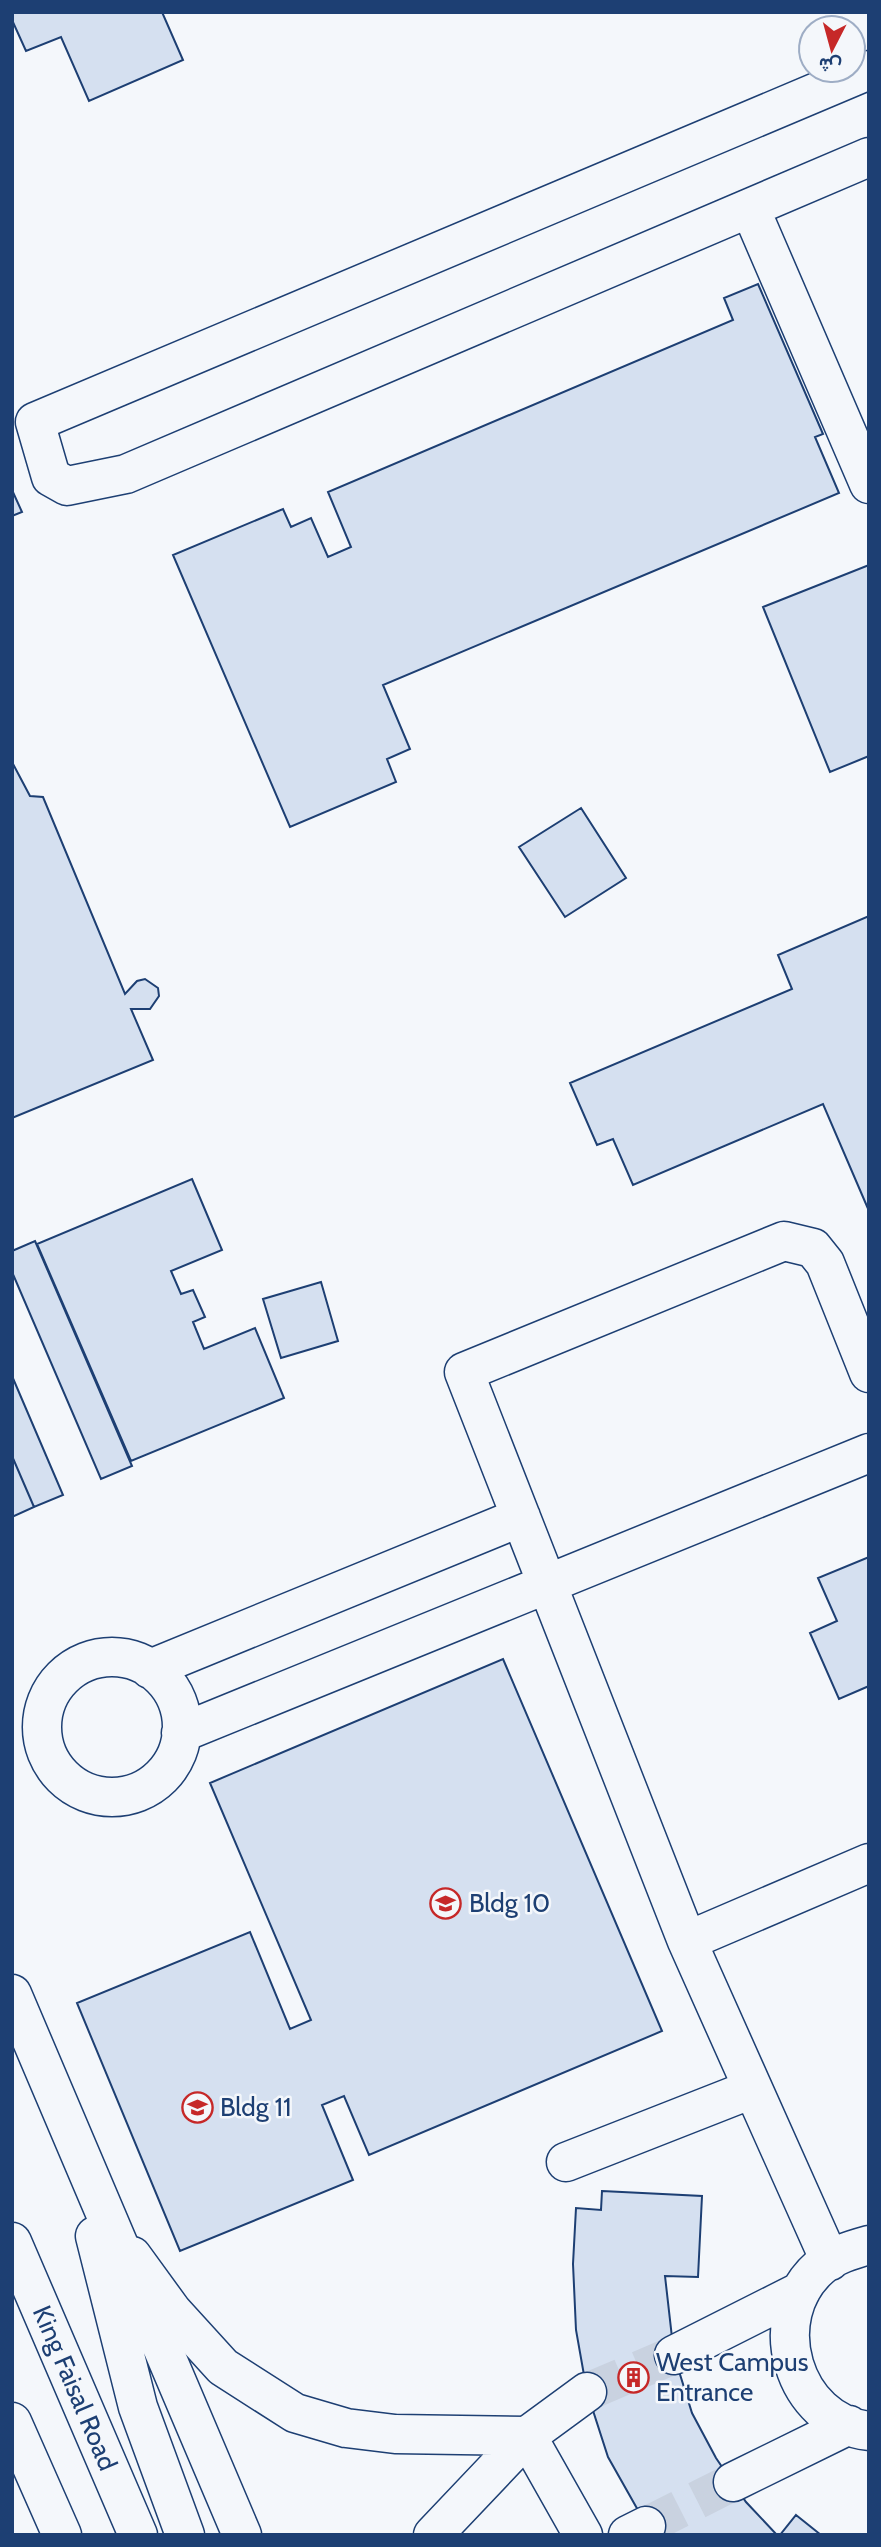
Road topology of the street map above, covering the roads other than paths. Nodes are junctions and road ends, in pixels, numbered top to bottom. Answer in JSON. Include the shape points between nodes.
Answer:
{"nodes":[{"id":1,"x":869,"y":70,"type":"edge"},
{"id":2,"x":869,"y":157,"type":"edge"},
{"id":3,"x":750,"y":208,"type":"junction"},
{"id":4,"x":869,"y":484,"type":"edge"},
{"id":5,"x":869,"y":1373,"type":"edge"},
{"id":6,"x":869,"y":1453,"type":"edge"},
{"id":7,"x":521,"y":1517,"type":"junction"},
{"id":8,"x":547,"y":1584,"type":"junction"},
{"id":9,"x":150,"y":1669,"type":"junction"},
{"id":10,"x":181,"y":1732,"type":"junction"},
{"id":11,"x":869,"y":1863,"type":"edge"},
{"id":12,"x":687,"y":1941,"type":"junction"},
{"id":13,"x":12,"y":1994,"type":"edge"},
{"id":14,"x":752,"y":2089,"type":"junction"},
{"id":15,"x":64,"y":2115,"type":"junction"},
{"id":16,"x":566,"y":2162,"type":"dead end"},
{"id":17,"x":112,"y":2228,"type":"junction"},
{"id":18,"x":12,"y":2242,"type":"edge"},
{"id":19,"x":869,"y":2245,"type":"edge"},
{"id":20,"x":830,"y":2261,"type":"junction"},
{"id":21,"x":801,"y":2291,"type":"junction"},
{"id":22,"x":674,"y":2355,"type":"tunnel mouth"},
{"id":23,"x":587,"y":2392,"type":"tunnel mouth"},
{"id":24,"x":12,"y":2422,"type":"edge"},
{"id":25,"x":863,"y":2433,"type":"edge"},
{"id":26,"x":527,"y":2436,"type":"junction"},
{"id":27,"x":733,"y":2482,"type":"tunnel mouth"},
{"id":28,"x":62,"y":2535,"type":"edge"},
{"id":29,"x":138,"y":2535,"type":"edge"},
{"id":30,"x":185,"y":2535,"type":"edge"},
{"id":31,"x":242,"y":2535,"type":"edge"},
{"id":32,"x":433,"y":2535,"type":"edge"},
{"id":33,"x":583,"y":2535,"type":"edge"}],
"edges":[{"from":1,"to":3,"type":"main road","via":[[35,422],[51,477],[67,486],[126,474]]},
{"from":2,"to":3,"type":"main road"},
{"from":3,"to":4,"type":"main road"},
{"from":5,"to":7,"type":"main road","via":[[825,1263],[813,1248],[784,1241],[464,1371]]},
{"from":6,"to":8,"type":"main road"},
{"from":7,"to":8,"type":"main road"},
{"from":7,"to":9,"type":"main road"},
{"from":8,"to":10,"type":"main road"},
{"from":8,"to":12,"type":"main road"},
{"from":9,"to":10,"type":"main road","via":[[176,1698]]},
{"from":9,"to":10,"type":"main road","via":[[132,1659],[112,1657],[92,1659],[74,1668],[47,1697],[41,1736],[47,1755],[58,1772],[91,1794],[131,1794],[165,1773],[176,1756]]},
{"from":11,"to":12,"type":"main road"},
{"from":12,"to":14,"type":"main road"},
{"from":13,"to":15,"type":"main road"},
{"from":14,"to":16,"type":"main road"},
{"from":14,"to":20,"type":"main road"},
{"from":15,"to":17,"type":"main road"},
{"from":15,"to":30,"type":"main road","via":[[138,2407]]},
{"from":17,"to":26,"type":"main road","via":[[172,2311],[223,2367],[295,2413],[346,2428],[395,2434]]},
{"from":17,"to":31,"type":"main road"},
{"from":18,"to":29,"type":"main road","name":"King Faisal Road"},
{"from":19,"to":20,"type":"main road"},
{"from":20,"to":21,"type":"main road"},
{"from":21,"to":22,"type":"main road"},
{"from":21,"to":25,"type":"main road","via":[[789,2348],[797,2377],[813,2402],[836,2421]]},
{"from":23,"to":26,"type":"main road"},
{"from":24,"to":28,"type":"main road"},
{"from":25,"to":27,"type":"main road"},
{"from":26,"to":32,"type":"main road"},
{"from":26,"to":33,"type":"main road"}]}
